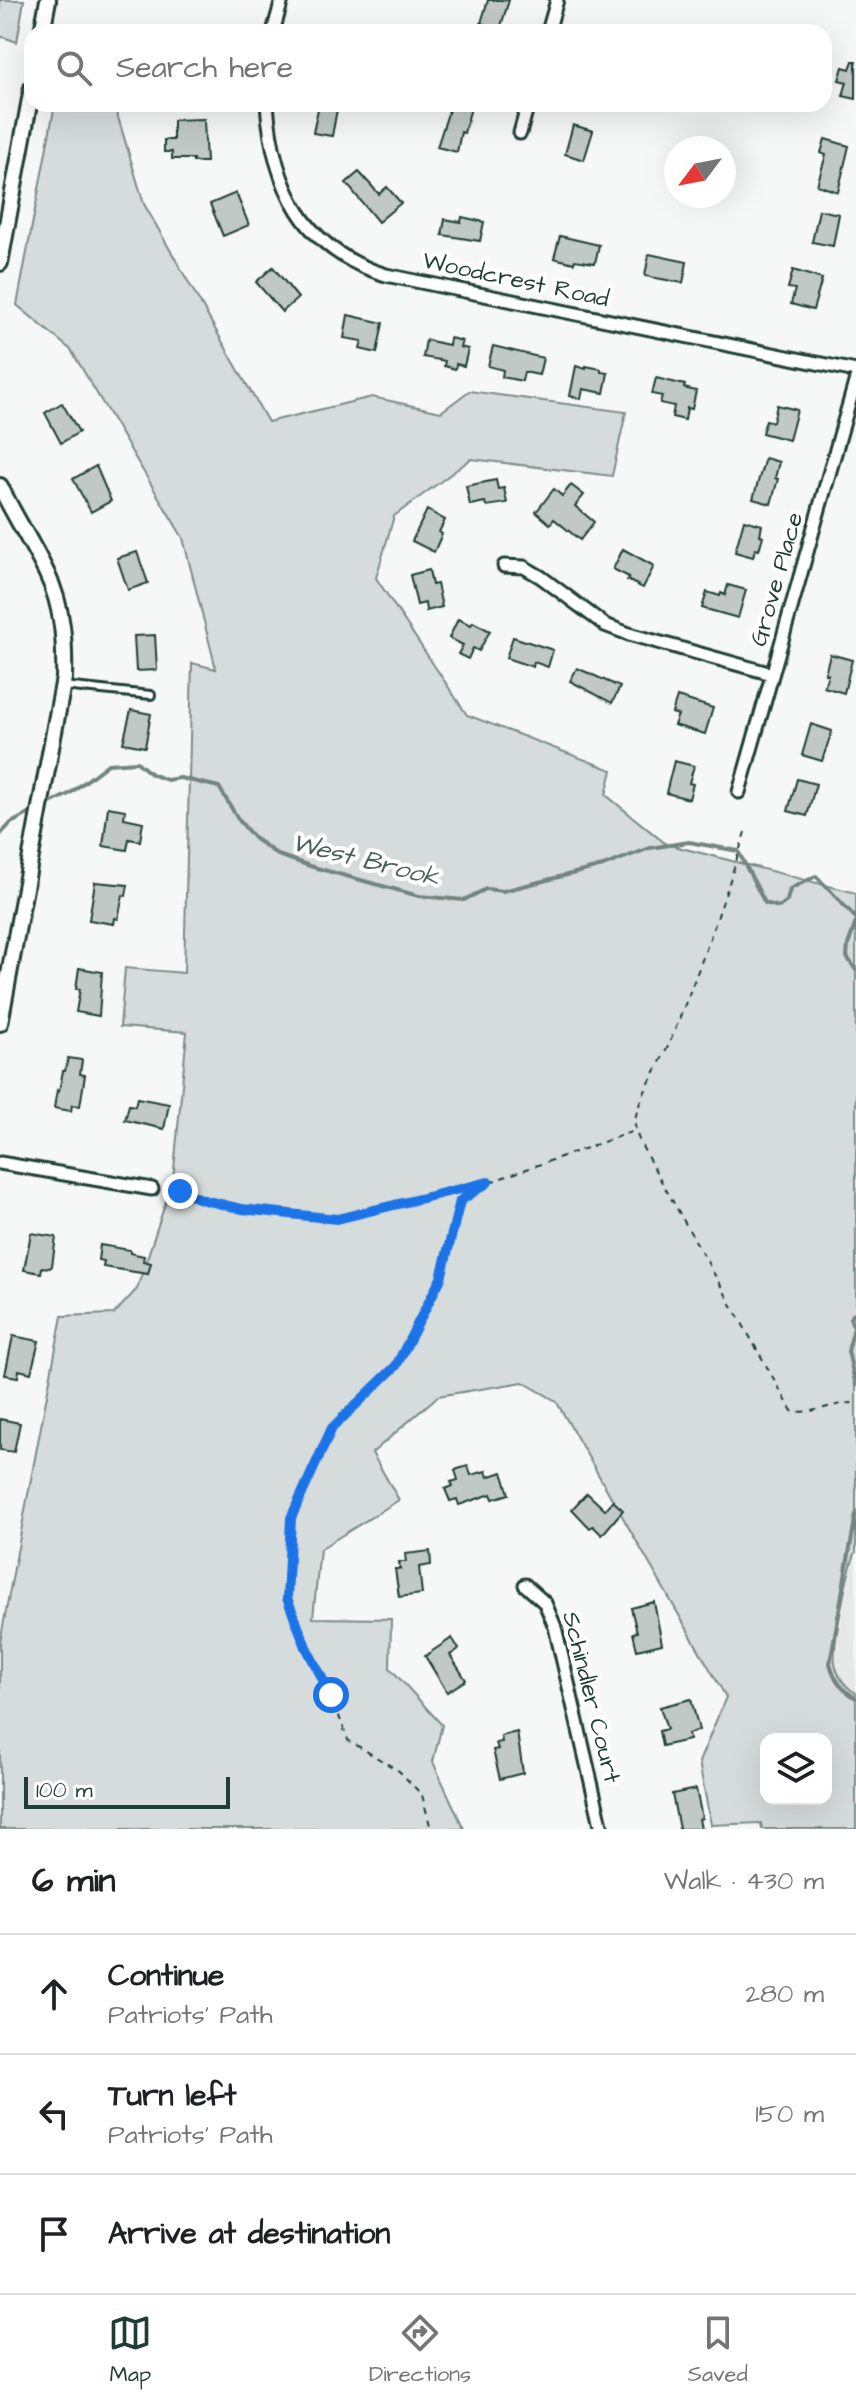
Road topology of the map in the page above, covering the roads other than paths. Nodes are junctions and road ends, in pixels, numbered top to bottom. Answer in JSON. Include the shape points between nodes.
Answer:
{"nodes":[{"id":1,"x":48,"y":0,"type":"edge"},
{"id":2,"x":282,"y":0,"type":"edge"},
{"id":3,"x":557,"y":0,"type":"edge"},
{"id":4,"x":44,"y":24,"type":"edge"},
{"id":5,"x":275,"y":24,"type":"edge"},
{"id":6,"x":550,"y":24,"type":"edge"},
{"id":7,"x":28,"y":112,"type":"edge"},
{"id":8,"x":268,"y":112,"type":"edge"},
{"id":9,"x":526,"y":112,"type":"edge"},
{"id":10,"x":520,"y":133,"type":"dead end"},
{"id":11,"x":0,"y":263,"type":"edge"},
{"id":12,"x":856,"y":371,"type":"edge"},
{"id":13,"x":856,"y":379,"type":"edge"},
{"id":14,"x":0,"y":486,"type":"edge"},
{"id":15,"x":504,"y":566,"type":"dead end"},
{"id":16,"x":772,"y":674,"type":"junction"},
{"id":17,"x":62,"y":686,"type":"junction"},
{"id":18,"x":151,"y":695,"type":"dead end"},
{"id":19,"x":739,"y":792,"type":"dead end"},
{"id":20,"x":0,"y":1023,"type":"edge"},
{"id":21,"x":0,"y":1163,"type":"edge"},
{"id":22,"x":152,"y":1189,"type":"dead end"},
{"id":23,"x":525,"y":1585,"type":"dead end"},
{"id":24,"x":602,"y":1829,"type":"edge"}],
"edges":[{"from":1,"to":4,"type":"street"},
{"from":2,"to":5,"type":"street"},
{"from":3,"to":6,"type":"street"},
{"from":7,"to":11,"type":"street"},
{"from":8,"to":12,"type":"street","name":"Woodcrest Road","via":[[274,150],[291,199],[318,237],[364,268]]},
{"from":9,"to":10,"type":"street"},
{"from":13,"to":16,"type":"street","name":"Grove Place"},
{"from":14,"to":17,"type":"street","via":[[57,602],[65,654]]},
{"from":15,"to":16,"type":"street","via":[[524,567],[605,625]]},
{"from":16,"to":19,"type":"street","name":"Grove Place"},
{"from":17,"to":18,"type":"lane"},
{"from":17,"to":20,"type":"street"},
{"from":21,"to":22,"type":"street"},
{"from":23,"to":24,"type":"street","name":"Schindler Court","via":[[545,1603],[555,1627]]}]}
